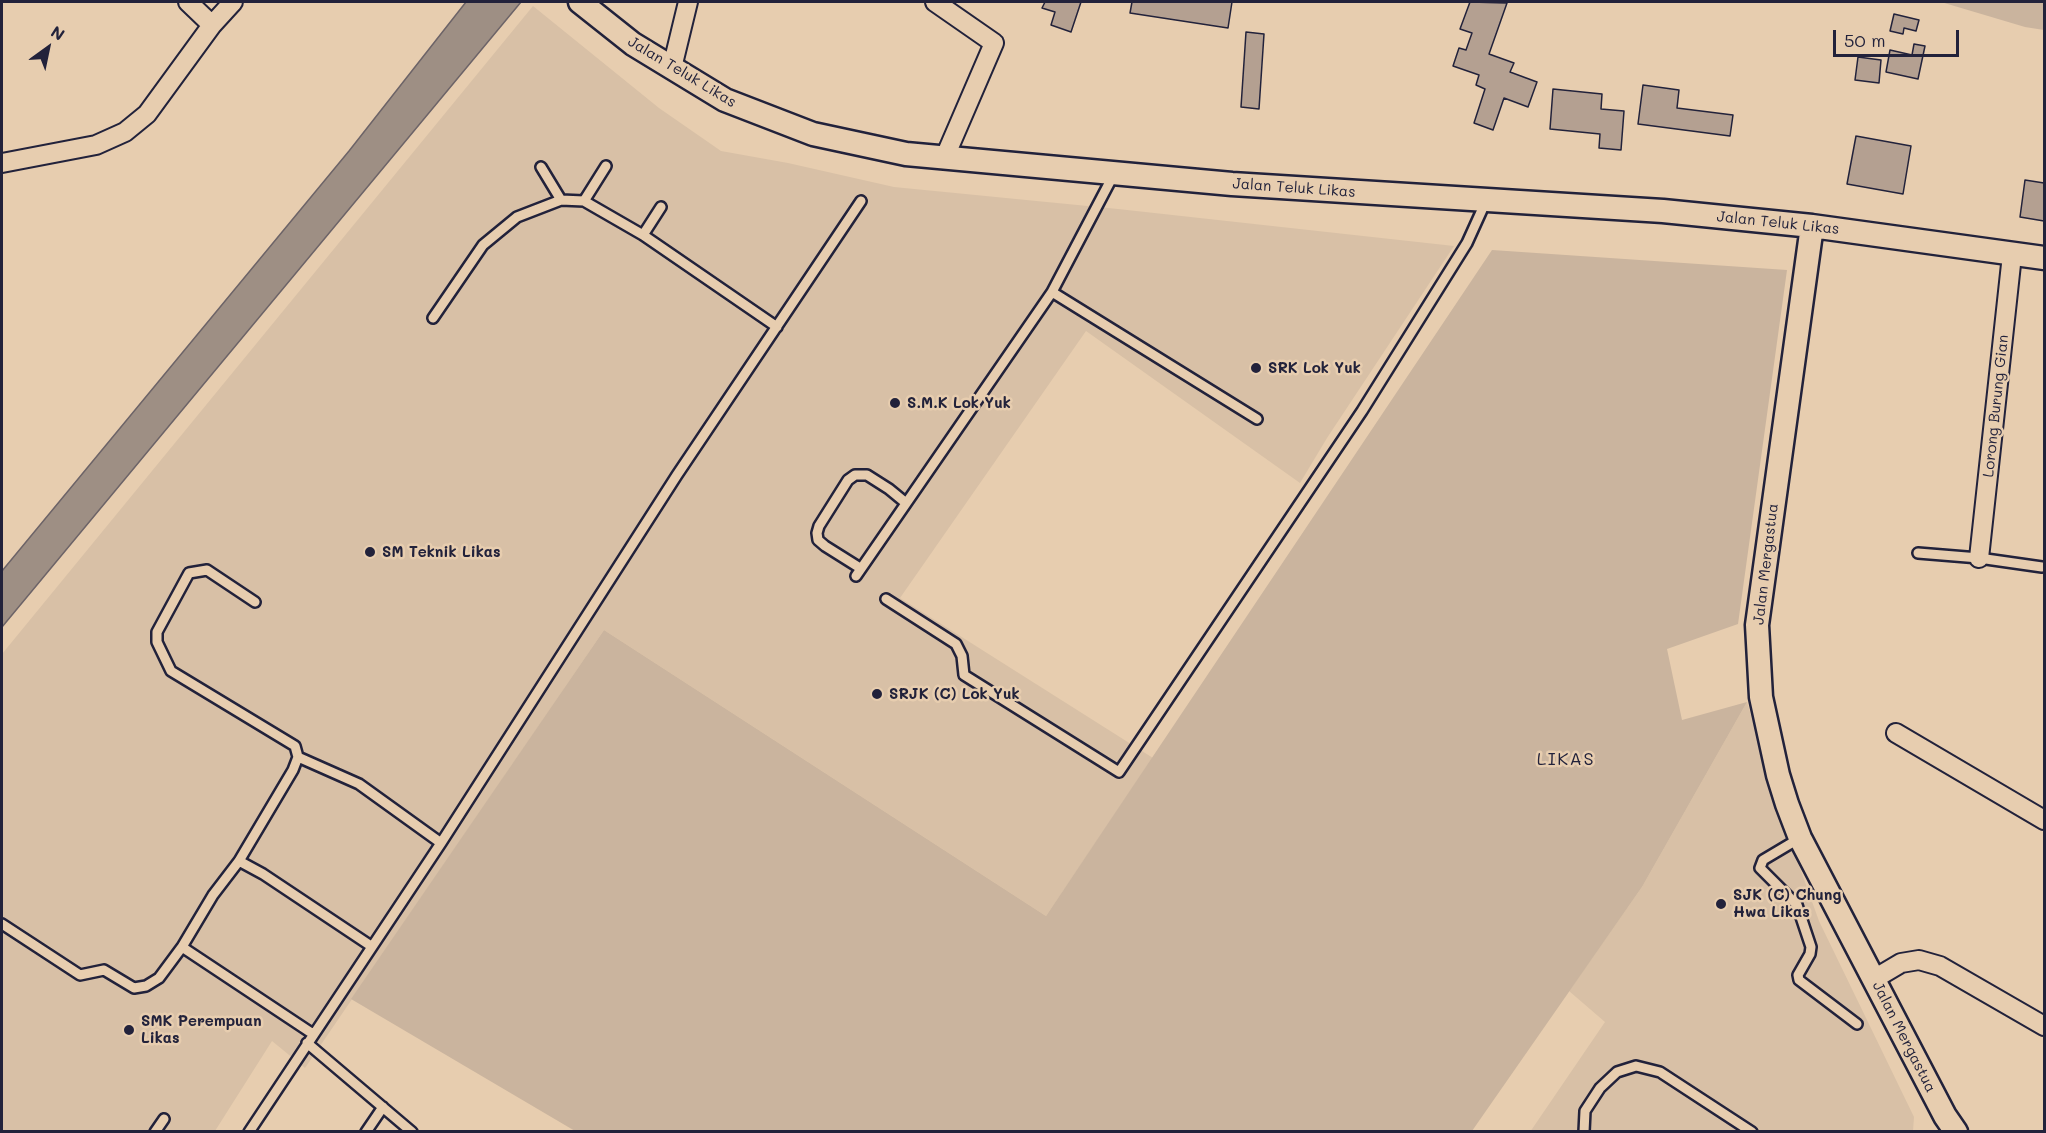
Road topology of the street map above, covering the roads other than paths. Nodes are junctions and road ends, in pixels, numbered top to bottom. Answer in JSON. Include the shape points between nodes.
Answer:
{"nodes":[{"id":1,"x":188,"y":2,"type":"edge"},
{"id":2,"x":233,"y":2,"type":"edge"},
{"id":3,"x":580,"y":2,"type":"edge"},
{"id":4,"x":688,"y":2,"type":"edge"},
{"id":5,"x":935,"y":2,"type":"edge"},
{"id":6,"x":212,"y":25,"type":"junction"},
{"id":7,"x":672,"y":68,"type":"junction"},
{"id":8,"x":944,"y":159,"type":"junction"},
{"id":9,"x":2,"y":163,"type":"edge"},
{"id":10,"x":606,"y":166,"type":"dead end"},
{"id":11,"x":541,"y":167,"type":"dead end"},
{"id":12,"x":1114,"y":174,"type":"junction"},
{"id":13,"x":561,"y":200,"type":"junction"},
{"id":14,"x":584,"y":201,"type":"junction"},
{"id":15,"x":861,"y":201,"type":"dead end"},
{"id":16,"x":1486,"y":201,"type":"junction"},
{"id":17,"x":661,"y":207,"type":"dead end"},
{"id":18,"x":1812,"y":226,"type":"junction"},
{"id":19,"x":643,"y":236,"type":"junction"},
{"id":20,"x":2012,"y":255,"type":"junction"},
{"id":21,"x":2044,"y":258,"type":"edge"},
{"id":22,"x":1052,"y":292,"type":"junction"},
{"id":23,"x":433,"y":318,"type":"dead end"},
{"id":24,"x":777,"y":327,"type":"junction"},
{"id":25,"x":1257,"y":419,"type":"dead end"},
{"id":26,"x":906,"y":503,"type":"junction"},
{"id":27,"x":1918,"y":553,"type":"dead end"},
{"id":28,"x":1979,"y":558,"type":"junction"},
{"id":29,"x":2042,"y":567,"type":"dead end"},
{"id":30,"x":886,"y":599,"type":"dead end"},
{"id":31,"x":255,"y":602,"type":"dead end"},
{"id":32,"x":1896,"y":733,"type":"dead end"},
{"id":33,"x":298,"y":757,"type":"junction"},
{"id":34,"x":2044,"y":820,"type":"edge"},
{"id":35,"x":1800,"y":838,"type":"junction"},
{"id":36,"x":441,"y":843,"type":"junction"},
{"id":37,"x":239,"y":861,"type":"junction"},
{"id":38,"x":2,"y":924,"type":"edge"},
{"id":39,"x":371,"y":946,"type":"junction"},
{"id":40,"x":182,"y":947,"type":"junction"},
{"id":41,"x":1874,"y":980,"type":"junction"},
{"id":42,"x":1857,"y":1024,"type":"dead end"},
{"id":43,"x":2044,"y":1026,"type":"edge"},
{"id":44,"x":310,"y":1038,"type":"junction"},
{"id":45,"x":383,"y":1107,"type":"junction"},
{"id":46,"x":164,"y":1119,"type":"dead end"},
{"id":47,"x":1949,"y":1126,"type":"edge"},
{"id":48,"x":155,"y":1131,"type":"edge"},
{"id":49,"x":249,"y":1131,"type":"edge"},
{"id":50,"x":366,"y":1131,"type":"edge"},
{"id":51,"x":412,"y":1131,"type":"edge"},
{"id":52,"x":1584,"y":1131,"type":"edge"},
{"id":53,"x":1752,"y":1131,"type":"edge"}],
"edges":[{"from":1,"to":6,"type":"street"},
{"from":2,"to":6,"type":"street"},
{"from":3,"to":7,"type":"street","name":"Jalan Teluk Likas","via":[[633,44]]},
{"from":4,"to":7,"type":"street"},
{"from":5,"to":8,"type":"street","via":[[994,43]]},
{"from":6,"to":9,"type":"street","via":[[147,114],[125,132],[96,145]]},
{"from":7,"to":8,"type":"street","name":"Jalan Teluk Likas","via":[[725,100],[813,134]]},
{"from":8,"to":12,"type":"street","name":"Jalan Teluk Likas"},
{"from":10,"to":14,"type":"lane"},
{"from":11,"to":13,"type":"lane"},
{"from":12,"to":16,"type":"street","name":"Jalan Teluk Likas"},
{"from":12,"to":22,"type":"lane"},
{"from":13,"to":14,"type":"lane"},
{"from":13,"to":23,"type":"lane","via":[[517,217],[483,245]]},
{"from":14,"to":19,"type":"lane"},
{"from":15,"to":24,"type":"lane"},
{"from":16,"to":18,"type":"street","name":"Jalan Teluk Likas","via":[[1663,211]]},
{"from":16,"to":30,"type":"lane","via":[[1467,243],[1362,411],[1119,772],[964,675],[956,644]]},
{"from":17,"to":19,"type":"lane"},
{"from":18,"to":20,"type":"street","name":"Jalan Teluk Likas"},
{"from":18,"to":35,"type":"street","name":"Jalan Mergastua","via":[[1757,625],[1765,721],[1786,804]]},
{"from":19,"to":24,"type":"lane"},
{"from":20,"to":21,"type":"street","name":"Jalan Teluk Likas"},
{"from":20,"to":28,"type":"street","name":"Lorong Burung Gian"},
{"from":22,"to":25,"type":"lane"},
{"from":22,"to":26,"type":"lane"},
{"from":24,"to":36,"type":"lane","via":[[677,475]]},
{"from":26,"to":26,"type":"lane","via":[[858,572],[818,540],[819,526],[855,475],[867,475]]},
{"from":27,"to":28,"type":"lane"},
{"from":28,"to":29,"type":"lane"},
{"from":31,"to":33,"type":"lane","via":[[207,570],[189,573],[157,632],[157,642],[171,671],[295,746]]},
{"from":32,"to":34,"type":"street"},
{"from":33,"to":36,"type":"lane","via":[[360,784]]},
{"from":33,"to":37,"type":"lane"},
{"from":35,"to":41,"type":"street","name":"Jalan Mergastua"},
{"from":35,"to":42,"type":"lane","via":[[1763,860],[1760,868],[1797,905],[1810,947],[1799,980]]},
{"from":36,"to":39,"type":"lane"},
{"from":37,"to":39,"type":"lane"},
{"from":37,"to":40,"type":"lane"},
{"from":38,"to":40,"type":"lane","via":[[80,975],[104,970],[134,988],[159,978]]},
{"from":39,"to":44,"type":"lane"},
{"from":40,"to":44,"type":"lane"},
{"from":41,"to":43,"type":"street","via":[[1901,963],[1919,960],[1940,966]]},
{"from":41,"to":47,"type":"street","name":"Jalan Mergastua"},
{"from":44,"to":45,"type":"lane"},
{"from":44,"to":49,"type":"lane"},
{"from":45,"to":50,"type":"lane"},
{"from":45,"to":51,"type":"lane"},
{"from":46,"to":48,"type":"lane"},
{"from":52,"to":53,"type":"lane","via":[[1585,1111],[1600,1088],[1617,1072],[1635,1066],[1660,1072]]}]}
